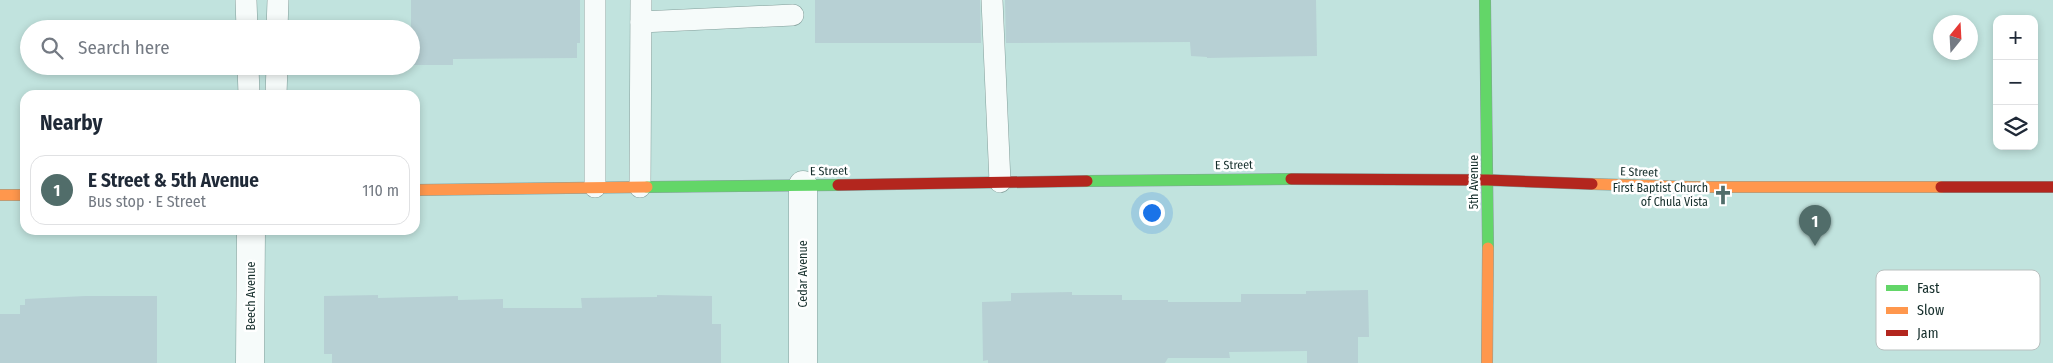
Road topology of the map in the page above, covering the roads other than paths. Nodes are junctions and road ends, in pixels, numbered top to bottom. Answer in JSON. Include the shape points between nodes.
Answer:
{"nodes":[{"id":1,"x":246,"y":0,"type":"edge"},
{"id":2,"x":278,"y":0,"type":"edge"},
{"id":3,"x":595,"y":0,"type":"edge"},
{"id":4,"x":641,"y":0,"type":"edge"},
{"id":5,"x":992,"y":0,"type":"edge"},
{"id":6,"x":1485,"y":0,"type":"edge"},
{"id":7,"x":793,"y":15,"type":"dead end"},
{"id":8,"x":247,"y":20,"type":"edge"},
{"id":9,"x":277,"y":20,"type":"edge"},
{"id":10,"x":640,"y":22,"type":"junction"},
{"id":11,"x":248,"y":75,"type":"edge"},
{"id":12,"x":277,"y":75,"type":"edge"},
{"id":13,"x":249,"y":90,"type":"edge"},
{"id":14,"x":276,"y":90,"type":"edge"},
{"id":15,"x":1488,"y":180,"type":"junction"},
{"id":16,"x":1000,"y":182,"type":"junction"},
{"id":17,"x":803,"y":185,"type":"junction"},
{"id":18,"x":595,"y":187,"type":"junction"},
{"id":19,"x":640,"y":187,"type":"junction"},
{"id":20,"x":2053,"y":187,"type":"edge"},
{"id":21,"x":420,"y":190,"type":"edge"},
{"id":22,"x":20,"y":195,"type":"edge"},
{"id":23,"x":0,"y":196,"type":"edge"},
{"id":24,"x":251,"y":235,"type":"edge"},
{"id":25,"x":250,"y":363,"type":"edge"},
{"id":26,"x":803,"y":363,"type":"edge"},
{"id":27,"x":1487,"y":363,"type":"edge"}],
"edges":[{"from":1,"to":8,"type":"lane"},
{"from":2,"to":9,"type":"lane"},
{"from":3,"to":18,"type":"lane"},
{"from":4,"to":10,"type":"lane"},
{"from":5,"to":16,"type":"lane"},
{"from":6,"to":15,"type":"main road","name":"5th Avenue"},
{"from":7,"to":10,"type":"lane"},
{"from":10,"to":19,"type":"lane"},
{"from":11,"to":13,"type":"lane"},
{"from":12,"to":14,"type":"lane"},
{"from":15,"to":16,"type":"main road","name":"E Street"},
{"from":15,"to":20,"type":"main road","name":"E Street","via":[[1691,187]]},
{"from":15,"to":27,"type":"main road","name":"5th Avenue"},
{"from":16,"to":17,"type":"main road","name":"E Street"},
{"from":17,"to":19,"type":"main road","name":"E Street"},
{"from":17,"to":26,"type":"street","name":"Cedar Avenue"},
{"from":18,"to":19,"type":"main road","name":"E Street"},
{"from":18,"to":21,"type":"main road","name":"E Street"},
{"from":22,"to":23,"type":"main road"},
{"from":24,"to":25,"type":"street","name":"Beech Avenue"}]}
